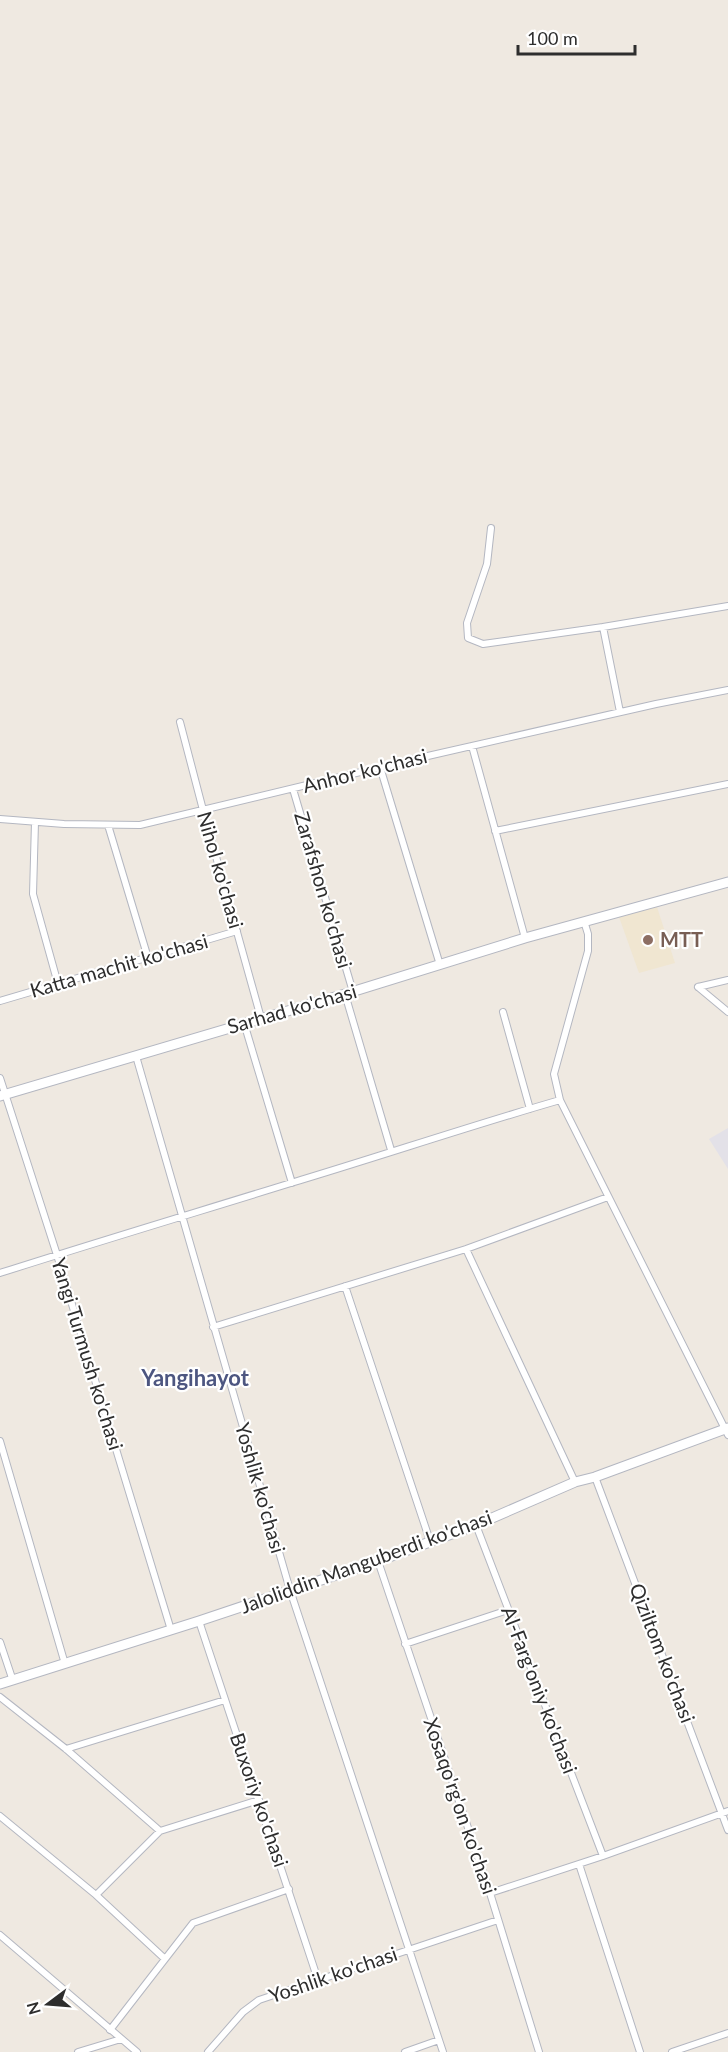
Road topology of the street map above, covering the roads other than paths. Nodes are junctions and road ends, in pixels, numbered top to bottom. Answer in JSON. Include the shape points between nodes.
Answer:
{"nodes":[{"id":1,"x":491,"y":528,"type":"dead end"},
{"id":2,"x":728,"y":606,"type":"edge"},
{"id":3,"x":603,"y":627,"type":"junction"},
{"id":4,"x":728,"y":690,"type":"edge"},
{"id":5,"x":620,"y":712,"type":"junction"},
{"id":6,"x":180,"y":722,"type":"dead end"},
{"id":7,"x":472,"y":746,"type":"junction"},
{"id":8,"x":380,"y":767,"type":"junction"},
{"id":9,"x":728,"y":784,"type":"edge"},
{"id":10,"x":293,"y":789,"type":"junction"},
{"id":11,"x":202,"y":810,"type":"junction"},
{"id":12,"x":0,"y":819,"type":"edge"},
{"id":13,"x":35,"y":822,"type":"junction"},
{"id":14,"x":108,"y":825,"type":"junction"},
{"id":15,"x":495,"y":831,"type":"junction"},
{"id":16,"x":728,"y":882,"type":"edge"},
{"id":17,"x":584,"y":921,"type":"junction"},
{"id":18,"x":237,"y":931,"type":"junction"},
{"id":19,"x":525,"y":938,"type":"junction"},
{"id":20,"x":148,"y":957,"type":"junction"},
{"id":21,"x":440,"y":965,"type":"junction"},
{"id":22,"x":728,"y":980,"type":"edge"},
{"id":23,"x":58,"y":984,"type":"junction"},
{"id":24,"x":349,"y":993,"type":"junction"},
{"id":25,"x":0,"y":1001,"type":"edge"},
{"id":26,"x":503,"y":1012,"type":"dead end"},
{"id":27,"x":728,"y":1012,"type":"edge"},
{"id":28,"x":261,"y":1018,"type":"junction"},
{"id":29,"x":244,"y":1023,"type":"junction"},
{"id":30,"x":136,"y":1056,"type":"junction"},
{"id":31,"x":0,"y":1078,"type":"edge"},
{"id":32,"x":3,"y":1095,"type":"edge"},
{"id":33,"x":560,"y":1100,"type":"junction"},
{"id":34,"x":530,"y":1109,"type":"junction"},
{"id":35,"x":391,"y":1150,"type":"junction"},
{"id":36,"x":292,"y":1183,"type":"junction"},
{"id":37,"x":608,"y":1197,"type":"junction"},
{"id":38,"x":182,"y":1215,"type":"junction"},
{"id":39,"x":466,"y":1249,"type":"junction"},
{"id":40,"x":57,"y":1255,"type":"junction"},
{"id":41,"x":0,"y":1273,"type":"edge"},
{"id":42,"x":345,"y":1286,"type":"junction"},
{"id":43,"x":213,"y":1327,"type":"junction"},
{"id":44,"x":727,"y":1431,"type":"edge"},
{"id":45,"x":0,"y":1441,"type":"edge"},
{"id":46,"x":595,"y":1477,"type":"junction"},
{"id":47,"x":576,"y":1482,"type":"junction"},
{"id":48,"x":476,"y":1525,"type":"junction"},
{"id":49,"x":430,"y":1541,"type":"junction"},
{"id":50,"x":378,"y":1561,"type":"junction"},
{"id":51,"x":290,"y":1590,"type":"junction"},
{"id":52,"x":508,"y":1610,"type":"junction"},
{"id":53,"x":199,"y":1621,"type":"junction"},
{"id":54,"x":171,"y":1630,"type":"junction"},
{"id":55,"x":0,"y":1642,"type":"edge"},
{"id":56,"x":405,"y":1644,"type":"junction"},
{"id":57,"x":65,"y":1664,"type":"junction"},
{"id":58,"x":13,"y":1681,"type":"junction"},
{"id":59,"x":0,"y":1684,"type":"edge"},
{"id":60,"x":0,"y":1697,"type":"edge"},
{"id":61,"x":225,"y":1700,"type":"junction"},
{"id":62,"x":66,"y":1749,"type":"junction"},
{"id":63,"x":259,"y":1800,"type":"junction"},
{"id":64,"x":725,"y":1812,"type":"edge"},
{"id":65,"x":0,"y":1816,"type":"edge"},
{"id":66,"x":728,"y":1830,"type":"edge"},
{"id":67,"x":160,"y":1831,"type":"junction"},
{"id":68,"x":603,"y":1856,"type":"junction"},
{"id":69,"x":579,"y":1864,"type":"junction"},
{"id":70,"x":289,"y":1889,"type":"junction"},
{"id":71,"x":490,"y":1893,"type":"junction"},
{"id":72,"x":96,"y":1895,"type":"junction"},
{"id":73,"x":498,"y":1920,"type":"junction"},
{"id":74,"x":0,"y":1935,"type":"edge"},
{"id":75,"x":408,"y":1950,"type":"junction"},
{"id":76,"x":165,"y":1959,"type":"junction"},
{"id":77,"x":318,"y":1980,"type":"junction"},
{"id":78,"x":110,"y":2030,"type":"junction"},
{"id":79,"x":728,"y":2033,"type":"edge"},
{"id":80,"x":122,"y":2039,"type":"junction"},
{"id":81,"x":439,"y":2040,"type":"junction"},
{"id":82,"x":78,"y":2052,"type":"edge"},
{"id":83,"x":137,"y":2052,"type":"edge"},
{"id":84,"x":208,"y":2052,"type":"edge"},
{"id":85,"x":405,"y":2052,"type":"edge"},
{"id":86,"x":443,"y":2052,"type":"edge"},
{"id":87,"x":539,"y":2052,"type":"edge"},
{"id":88,"x":640,"y":2052,"type":"edge"},
{"id":89,"x":672,"y":2052,"type":"edge"}],
"edges":[{"from":1,"to":3,"type":"street","via":[[487,564],[467,623],[468,638],[483,644]]},
{"from":2,"to":3,"type":"street"},
{"from":3,"to":5,"type":"street"},
{"from":4,"to":5,"type":"street","name":"Anhor ko'chasi"},
{"from":5,"to":7,"type":"street","name":"Anhor ko'chasi"},
{"from":6,"to":11,"type":"street","name":"Nihol ko'chasi"},
{"from":7,"to":8,"type":"street","name":"Anhor ko'chasi"},
{"from":7,"to":15,"type":"street"},
{"from":8,"to":10,"type":"street","name":"Anhor ko'chasi"},
{"from":8,"to":21,"type":"street"},
{"from":9,"to":15,"type":"street"},
{"from":10,"to":11,"type":"street","name":"Anhor ko'chasi"},
{"from":10,"to":24,"type":"street","name":"Zarafshon ko'chasi"},
{"from":11,"to":14,"type":"street","name":"Anhor ko'chasi","via":[[140,825]]},
{"from":11,"to":18,"type":"street","name":"Nihol ko'chasi"},
{"from":12,"to":13,"type":"street","name":"Anhor ko'chasi"},
{"from":13,"to":14,"type":"street","name":"Anhor ko'chasi"},
{"from":13,"to":23,"type":"street","via":[[33,894]]},
{"from":14,"to":20,"type":"street"},
{"from":15,"to":19,"type":"street"},
{"from":16,"to":17,"type":"street","name":"Sarhad ko'chasi"},
{"from":17,"to":19,"type":"street","name":"Sarhad ko'chasi"},
{"from":17,"to":33,"type":"street","via":[[588,951],[554,1074]]},
{"from":18,"to":20,"type":"street","name":"Katta machit ko'chasi"},
{"from":18,"to":28,"type":"street","name":"Nihol ko'chasi"},
{"from":19,"to":21,"type":"street","name":"Sarhad ko'chasi"},
{"from":20,"to":23,"type":"street","name":"Katta machit ko'chasi"},
{"from":21,"to":24,"type":"street","name":"Sarhad ko'chasi"},
{"from":22,"to":27,"type":"street","via":[[698,987]]},
{"from":23,"to":25,"type":"street","name":"Katta machit ko'chasi"},
{"from":24,"to":28,"type":"street","name":"Sarhad ko'chasi"},
{"from":24,"to":35,"type":"street","name":"Zarafshon ko'chasi"},
{"from":26,"to":34,"type":"street"},
{"from":28,"to":29,"type":"street","name":"Sarhad ko'chasi"},
{"from":29,"to":30,"type":"street","name":"Sarhad ko'chasi"},
{"from":29,"to":36,"type":"street"},
{"from":30,"to":32,"type":"street","name":"Sarhad ko'chasi"},
{"from":30,"to":38,"type":"street","name":"Yoshlik ko'chasi"},
{"from":31,"to":32,"type":"street","name":"Yangi Turmush ko'chasi"},
{"from":32,"to":40,"type":"street","name":"Yangi Turmush ko'chasi"},
{"from":33,"to":34,"type":"street"},
{"from":33,"to":37,"type":"street"},
{"from":34,"to":35,"type":"street"},
{"from":35,"to":36,"type":"street"},
{"from":36,"to":38,"type":"street"},
{"from":37,"to":39,"type":"street"},
{"from":37,"to":44,"type":"street"},
{"from":38,"to":40,"type":"street"},
{"from":38,"to":43,"type":"street","name":"Yoshlik ko'chasi"},
{"from":39,"to":42,"type":"street"},
{"from":39,"to":47,"type":"street"},
{"from":40,"to":41,"type":"street"},
{"from":40,"to":54,"type":"street","name":"Yangi Turmush ko'chasi"},
{"from":42,"to":43,"type":"street"},
{"from":42,"to":49,"type":"street"},
{"from":43,"to":51,"type":"street","name":"Yoshlik ko'chasi"},
{"from":44,"to":46,"type":"street","name":"Jaloliddin Manguberdi ko'chasi"},
{"from":45,"to":57,"type":"street"},
{"from":46,"to":47,"type":"street","name":"Jaloliddin Manguberdi ko'chasi"},
{"from":46,"to":64,"type":"street","name":"Qiziltom ko'chasi"},
{"from":47,"to":48,"type":"street","name":"Jaloliddin Manguberdi ko'chasi"},
{"from":48,"to":49,"type":"street","name":"Jaloliddin Manguberdi ko'chasi"},
{"from":48,"to":52,"type":"street","name":"Al-Farg'oniy ko'chasi"},
{"from":49,"to":50,"type":"street","name":"Jaloliddin Manguberdi ko'chasi"},
{"from":50,"to":51,"type":"street","name":"Jaloliddin Manguberdi ko'chasi"},
{"from":50,"to":56,"type":"street","name":"Xosaqo'rg'on ko'chasi"},
{"from":51,"to":53,"type":"street","name":"Jaloliddin Manguberdi ko'chasi"},
{"from":51,"to":75,"type":"street","name":"Yoshlik ko'chasi"},
{"from":52,"to":56,"type":"street"},
{"from":52,"to":68,"type":"street","name":"Al-Farg'oniy ko'chasi"},
{"from":53,"to":54,"type":"street","name":"Jaloliddin Manguberdi ko'chasi"},
{"from":53,"to":61,"type":"street","name":"Buxoriy ko'chasi"},
{"from":54,"to":57,"type":"street","name":"Jaloliddin Manguberdi ko'chasi"},
{"from":55,"to":58,"type":"street"},
{"from":56,"to":71,"type":"street","name":"Xosaqo'rg'on ko'chasi"},
{"from":57,"to":58,"type":"street","name":"Jaloliddin Manguberdi ko'chasi"},
{"from":58,"to":59,"type":"street","name":"Jaloliddin Manguberdi ko'chasi"},
{"from":60,"to":62,"type":"street"},
{"from":61,"to":62,"type":"street"},
{"from":61,"to":63,"type":"street","name":"Buxoriy ko'chasi"},
{"from":62,"to":67,"type":"street"},
{"from":63,"to":67,"type":"street"},
{"from":63,"to":70,"type":"street","name":"Buxoriy ko'chasi"},
{"from":64,"to":66,"type":"street","name":"Qiziltom ko'chasi"},
{"from":64,"to":68,"type":"street"},
{"from":65,"to":72,"type":"street"},
{"from":67,"to":72,"type":"street"},
{"from":68,"to":69,"type":"street"},
{"from":69,"to":71,"type":"street"},
{"from":69,"to":88,"type":"street"},
{"from":70,"to":76,"type":"street","via":[[193,1923]]},
{"from":70,"to":77,"type":"street","name":"Buxoriy ko'chasi"},
{"from":71,"to":73,"type":"street","name":"Xosaqo'rg'on ko'chasi"},
{"from":72,"to":76,"type":"street"},
{"from":73,"to":75,"type":"street","name":"Yoshlik ko'chasi"},
{"from":73,"to":87,"type":"street","name":"Xosaqo'rg'on ko'chasi"},
{"from":74,"to":78,"type":"street"},
{"from":75,"to":77,"type":"street","name":"Yoshlik ko'chasi"},
{"from":75,"to":81,"type":"street","name":"Yoshlik ko'chasi"},
{"from":76,"to":78,"type":"street"},
{"from":77,"to":84,"type":"street","name":"Yoshlik ko'chasi","via":[[259,2000],[243,2012]]},
{"from":78,"to":80,"type":"street"},
{"from":79,"to":89,"type":"street"},
{"from":80,"to":82,"type":"street"},
{"from":80,"to":83,"type":"street"},
{"from":81,"to":85,"type":"street"},
{"from":81,"to":86,"type":"street","name":"Yoshlik ko'chasi"}]}
